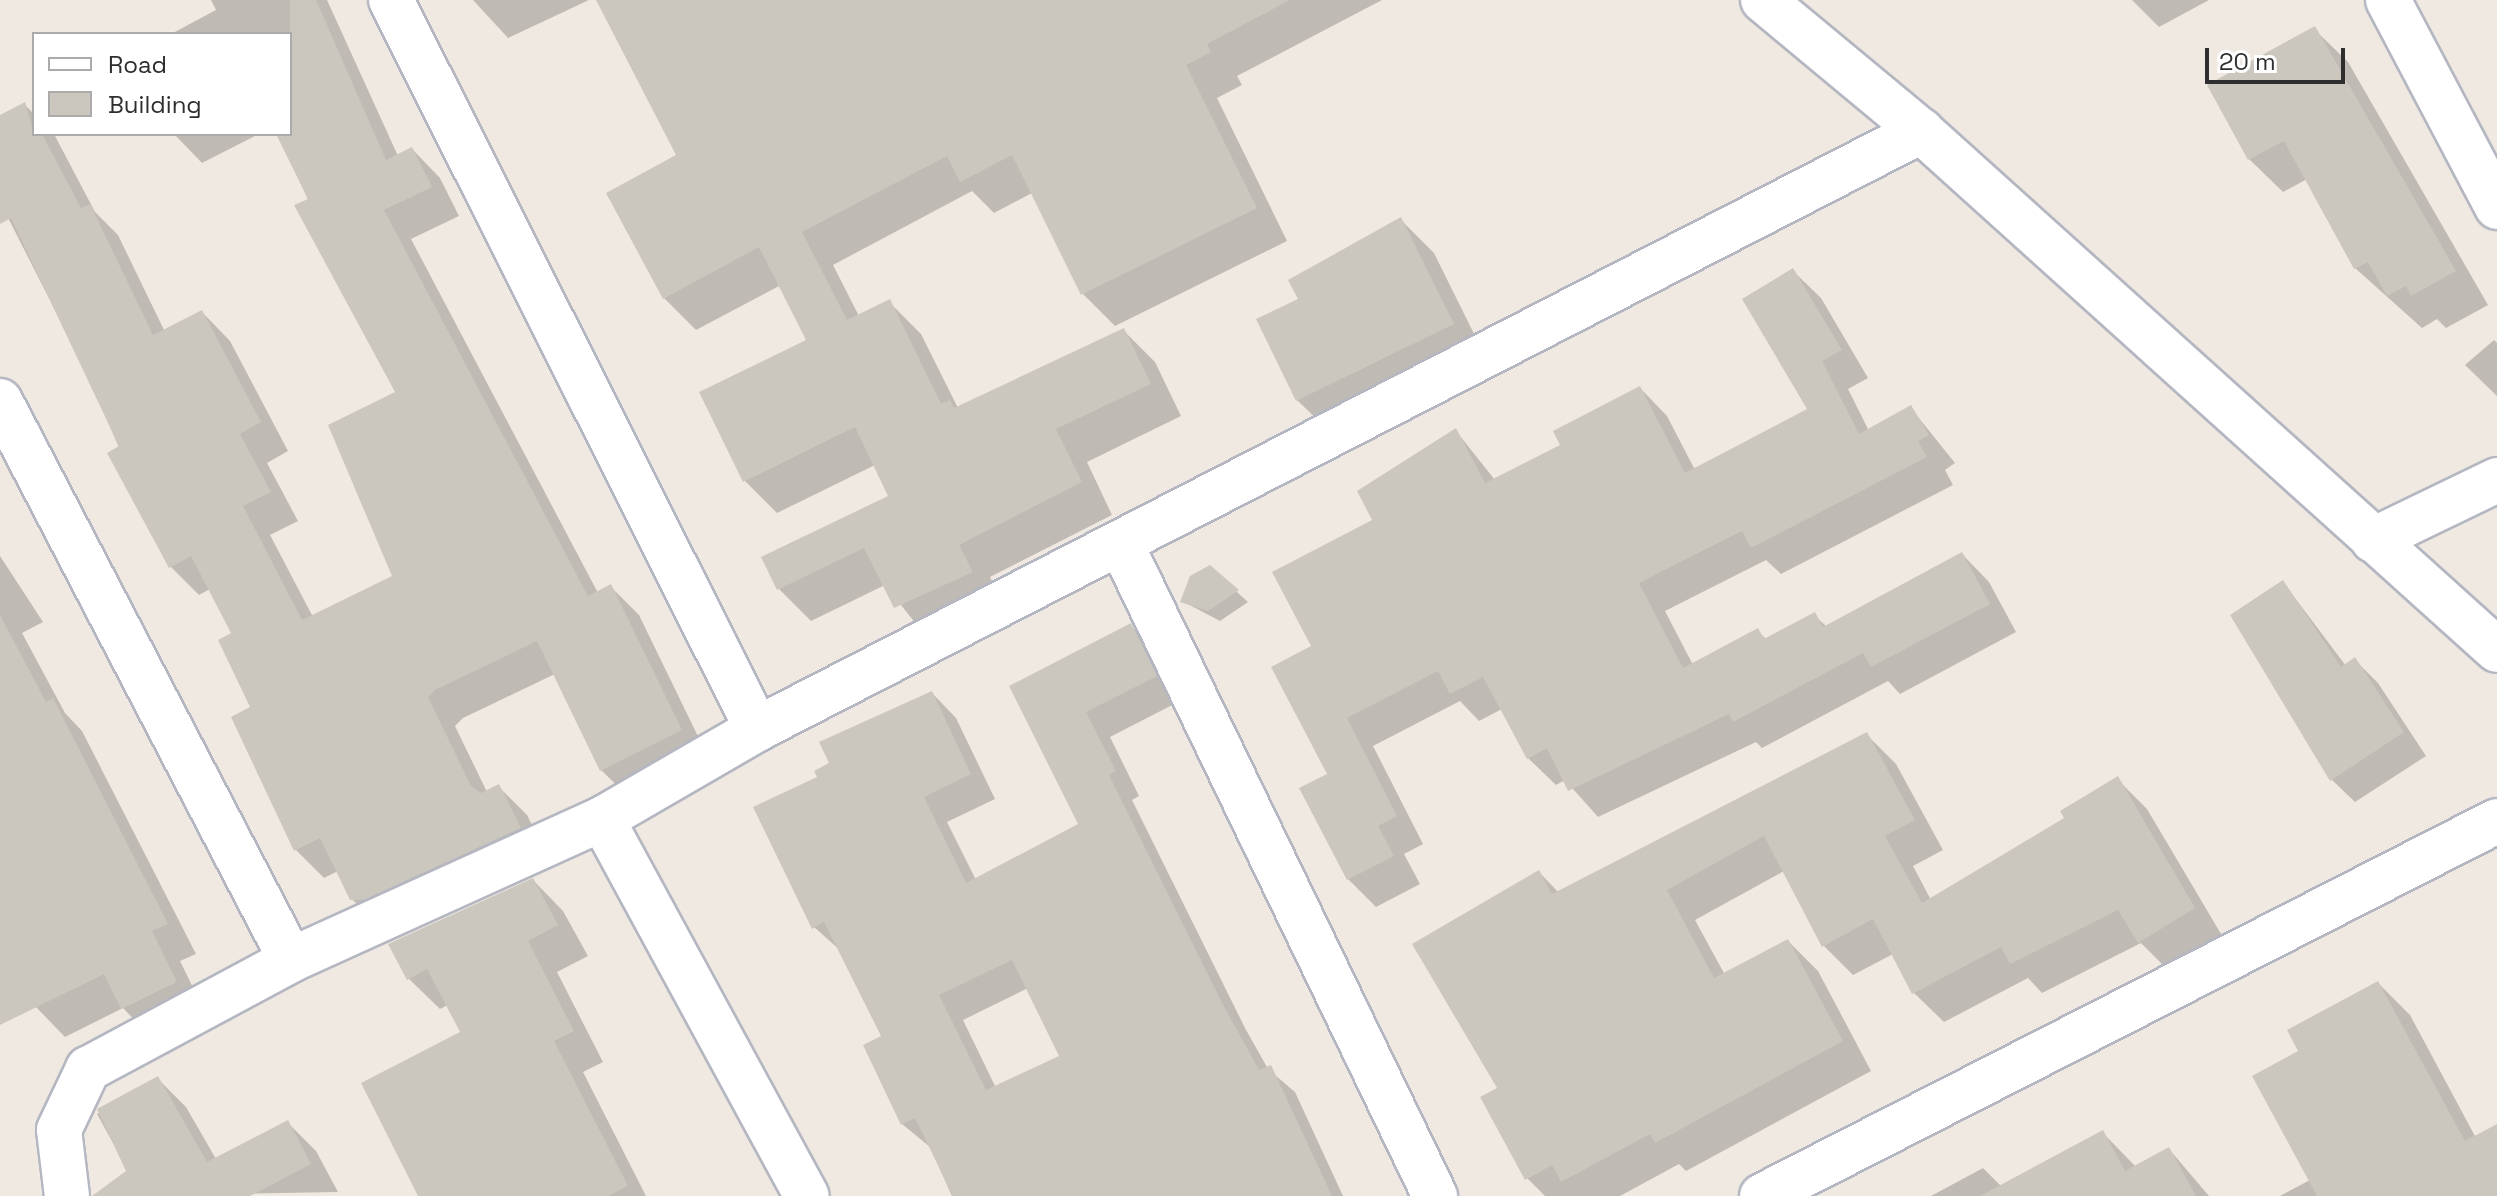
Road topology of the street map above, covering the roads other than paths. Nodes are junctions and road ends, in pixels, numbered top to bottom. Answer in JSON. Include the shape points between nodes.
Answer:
{"nodes":[{"id":1,"x":391,"y":0,"type":"edge"},
{"id":2,"x":1763,"y":0,"type":"edge"},
{"id":3,"x":2388,"y":0,"type":"edge"},
{"id":4,"x":1921,"y":131,"type":"junction"},
{"id":5,"x":2497,"y":207,"type":"edge"},
{"id":6,"x":0,"y":401,"type":"edge"},
{"id":7,"x":2497,"y":480,"type":"edge"},
{"id":8,"x":2373,"y":540,"type":"junction"},
{"id":9,"x":1121,"y":544,"type":"junction"},
{"id":10,"x":2497,"y":650,"type":"edge"},
{"id":11,"x":757,"y":729,"type":"junction"},
{"id":12,"x":602,"y":819,"type":"junction"},
{"id":13,"x":2497,"y":821,"type":"edge"},
{"id":14,"x":291,"y":960,"type":"junction"},
{"id":15,"x":1838,"y":1180,"type":"edge"},
{"id":16,"x":67,"y":1196,"type":"edge"},
{"id":17,"x":807,"y":1196,"type":"edge"},
{"id":18,"x":1435,"y":1196,"type":"edge"},
{"id":19,"x":1762,"y":1196,"type":"edge"}],
"edges":[{"from":1,"to":11,"type":"street"},
{"from":2,"to":4,"type":"street"},
{"from":3,"to":5,"type":"street"},
{"from":4,"to":8,"type":"street"},
{"from":4,"to":9,"type":"street"},
{"from":6,"to":14,"type":"street"},
{"from":7,"to":8,"type":"street"},
{"from":8,"to":10,"type":"street"},
{"from":9,"to":11,"type":"street"},
{"from":9,"to":18,"type":"street"},
{"from":11,"to":12,"type":"street"},
{"from":12,"to":14,"type":"street"},
{"from":12,"to":17,"type":"street"},
{"from":13,"to":15,"type":"street"},
{"from":14,"to":16,"type":"street","via":[[88,1069],[59,1130]]},
{"from":15,"to":19,"type":"street"}]}
